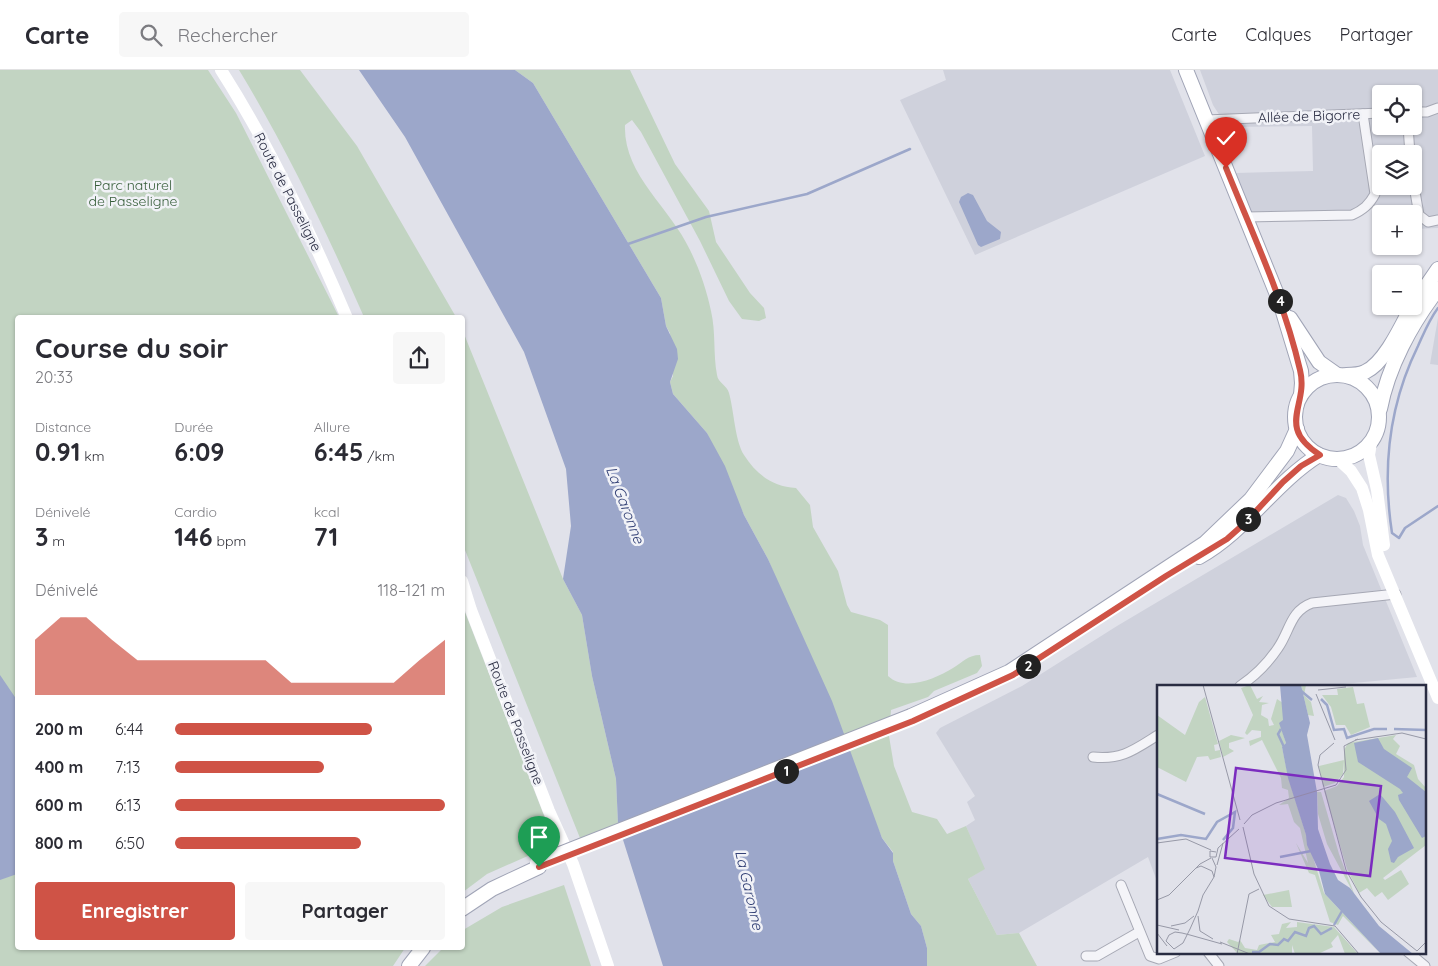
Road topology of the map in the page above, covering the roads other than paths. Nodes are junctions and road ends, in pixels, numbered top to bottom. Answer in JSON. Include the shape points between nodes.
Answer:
{"nodes":[{"id":1,"x":221,"y":70,"type":"edge"},
{"id":2,"x":1186,"y":70,"type":"edge"},
{"id":3,"x":1438,"y":108,"type":"edge"},
{"id":4,"x":1422,"y":112,"type":"edge"},
{"id":5,"x":1363,"y":114,"type":"junction"},
{"id":6,"x":1372,"y":114,"type":"edge"},
{"id":7,"x":1206,"y":120,"type":"junction"},
{"id":8,"x":1415,"y":195,"type":"edge"},
{"id":9,"x":1246,"y":217,"type":"junction"},
{"id":10,"x":1438,"y":220,"type":"edge"},
{"id":11,"x":1438,"y":269,"type":"edge"},
{"id":12,"x":1438,"y":290,"type":"edge"},
{"id":13,"x":1422,"y":292,"type":"edge"},
{"id":14,"x":1280,"y":302,"type":"junction"},
{"id":15,"x":346,"y":315,"type":"edge"},
{"id":16,"x":1407,"y":315,"type":"edge"},
{"id":17,"x":1340,"y":375,"type":"junction"},
{"id":18,"x":1301,"y":395,"type":"junction"},
{"id":19,"x":1379,"y":412,"type":"junction"},
{"id":20,"x":1297,"y":429,"type":"junction"},
{"id":21,"x":1371,"y":443,"type":"junction"},
{"id":22,"x":1320,"y":455,"type":"junction"},
{"id":23,"x":1338,"y":459,"type":"junction"},
{"id":24,"x":1394,"y":590,"type":"junction"},
{"id":25,"x":465,"y":591,"type":"edge"},
{"id":26,"x":1241,"y":685,"type":"edge"},
{"id":27,"x":1438,"y":698,"type":"edge"},
{"id":28,"x":912,"y":719,"type":"junction"},
{"id":29,"x":1157,"y":737,"type":"edge"},
{"id":30,"x":1093,"y":757,"type":"dead end"},
{"id":31,"x":538,"y":865,"type":"junction"},
{"id":32,"x":1121,"y":885,"type":"dead end"},
{"id":33,"x":465,"y":901,"type":"edge"},
{"id":34,"x":465,"y":907,"type":"edge"},
{"id":35,"x":1139,"y":932,"type":"junction"},
{"id":36,"x":415,"y":950,"type":"edge"},
{"id":37,"x":421,"y":950,"type":"edge"},
{"id":38,"x":1171,"y":954,"type":"edge"},
{"id":39,"x":1210,"y":954,"type":"edge"},
{"id":40,"x":1410,"y":954,"type":"edge"},
{"id":41,"x":1086,"y":956,"type":"dead end"},
{"id":42,"x":1152,"y":962,"type":"edge"},
{"id":43,"x":404,"y":966,"type":"edge"},
{"id":44,"x":409,"y":966,"type":"edge"},
{"id":45,"x":608,"y":966,"type":"edge"},
{"id":46,"x":1219,"y":966,"type":"edge"},
{"id":47,"x":1425,"y":966,"type":"edge"}],
"edges":[{"from":1,"to":15,"type":"street","name":"Route de Passeligne","via":[[241,101],[314,242]]},
{"from":2,"to":7,"type":"main road"},
{"from":3,"to":4,"type":"street"},
{"from":5,"to":6,"type":"street","name":"Allée de Bigorre"},
{"from":5,"to":7,"type":"street","name":"Allée de Bigorre"},
{"from":5,"to":9,"type":"street","via":[[1375,194],[1361,211],[1352,215]]},
{"from":7,"to":9,"type":"main road"},
{"from":8,"to":10,"type":"street","via":[[1418,215],[1428,222]]},
{"from":9,"to":14,"type":"main road"},
{"from":11,"to":13,"type":"main road"},
{"from":12,"to":19,"type":"main road","via":[[1393,366]]},
{"from":14,"to":17,"type":"main road","via":[[1319,362]]},
{"from":14,"to":18,"type":"main road","via":[[1301,371]]},
{"from":16,"to":17,"type":"main road","via":[[1376,364],[1367,372]]},
{"from":17,"to":18,"type":"main road","via":[[1322,377]]},
{"from":17,"to":19,"type":"main road","via":[[1358,380],[1368,388],[1376,399]]},
{"from":18,"to":20,"type":"main road","via":[[1295,418]]},
{"from":19,"to":21,"type":"main road","via":[[1379,423]]},
{"from":20,"to":22,"type":"main road","via":[[1302,440]]},
{"from":20,"to":28,"type":"main road","via":[[1268,479],[1205,543],[1009,672]]},
{"from":21,"to":23,"type":"main road","via":[[1356,454]]},
{"from":21,"to":24,"type":"street","via":[[1368,455]]},
{"from":22,"to":23,"type":"main road"},
{"from":22,"to":28,"type":"main road","via":[[1301,466],[1245,523],[1208,552],[1013,675]]},
{"from":23,"to":24,"type":"street","via":[[1362,488],[1378,555]]},
{"from":24,"to":26,"type":"street","via":[[1302,606],[1266,664]]},
{"from":24,"to":27,"type":"street"},
{"from":25,"to":45,"type":"street","name":"Route de Passeligne","via":[[549,811],[573,864]]},
{"from":28,"to":31,"type":"main road","bridge":true},
{"from":29,"to":30,"type":"street","via":[[1124,756],[1109,759]]},
{"from":31,"to":33,"type":"main road","via":[[494,882]]},
{"from":31,"to":34,"type":"main road"},
{"from":32,"to":35,"type":"street"},
{"from":35,"to":41,"type":"street","via":[[1097,956]]},
{"from":35,"to":42,"type":"street"},
{"from":36,"to":43,"type":"main road"},
{"from":37,"to":44,"type":"main road"},
{"from":38,"to":42,"type":"street"},
{"from":39,"to":46,"type":"street"},
{"from":40,"to":47,"type":"street"}]}
